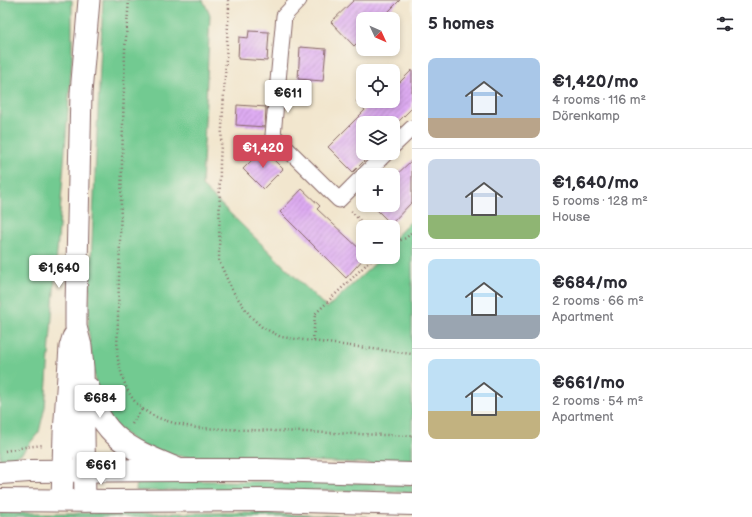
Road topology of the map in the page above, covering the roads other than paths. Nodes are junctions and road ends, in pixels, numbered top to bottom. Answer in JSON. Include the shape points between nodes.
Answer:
{"nodes":[{"id":1,"x":89,"y":0,"type":"edge"},
{"id":2,"x":300,"y":0,"type":"edge"},
{"id":3,"x":412,"y":128,"type":"edge"},
{"id":4,"x":400,"y":139,"type":"edge"},
{"id":5,"x":379,"y":160,"type":"edge"},
{"id":6,"x":372,"y":168,"type":"edge"},
{"id":7,"x":356,"y":184,"type":"edge"},
{"id":8,"x":76,"y":327,"type":"junction"},
{"id":9,"x":83,"y":368,"type":"junction"},
{"id":10,"x":181,"y":470,"type":"junction"},
{"id":11,"x":63,"y":471,"type":"junction"},
{"id":12,"x":84,"y":471,"type":"junction"},
{"id":13,"x":0,"y":473,"type":"edge"},
{"id":14,"x":412,"y":474,"type":"edge"},
{"id":15,"x":0,"y":500,"type":"edge"},
{"id":16,"x":62,"y":500,"type":"junction"},
{"id":17,"x":85,"y":501,"type":"junction"},
{"id":18,"x":412,"y":504,"type":"edge"}],
"edges":[{"from":1,"to":8,"type":"main road","via":[[80,93]]},
{"from":2,"to":7,"type":"street","via":[[284,16],[273,136],[339,200]]},
{"from":3,"to":4,"type":"street"},
{"from":5,"to":6,"type":"street"},
{"from":8,"to":9,"type":"main road"},
{"from":8,"to":11,"type":"main road","via":[[70,347]]},
{"from":9,"to":10,"type":"main road","via":[[92,403],[101,420],[120,440],[136,451]]},
{"from":9,"to":12,"type":"main road"},
{"from":10,"to":12,"type":"main road"},
{"from":10,"to":14,"type":"main road"},
{"from":11,"to":12,"type":"main road"},
{"from":11,"to":13,"type":"main road"},
{"from":11,"to":16,"type":"main road"},
{"from":12,"to":17,"type":"main road"},
{"from":15,"to":16,"type":"main road"},
{"from":16,"to":17,"type":"main road"},
{"from":17,"to":18,"type":"main road","via":[[266,500]]}]}
